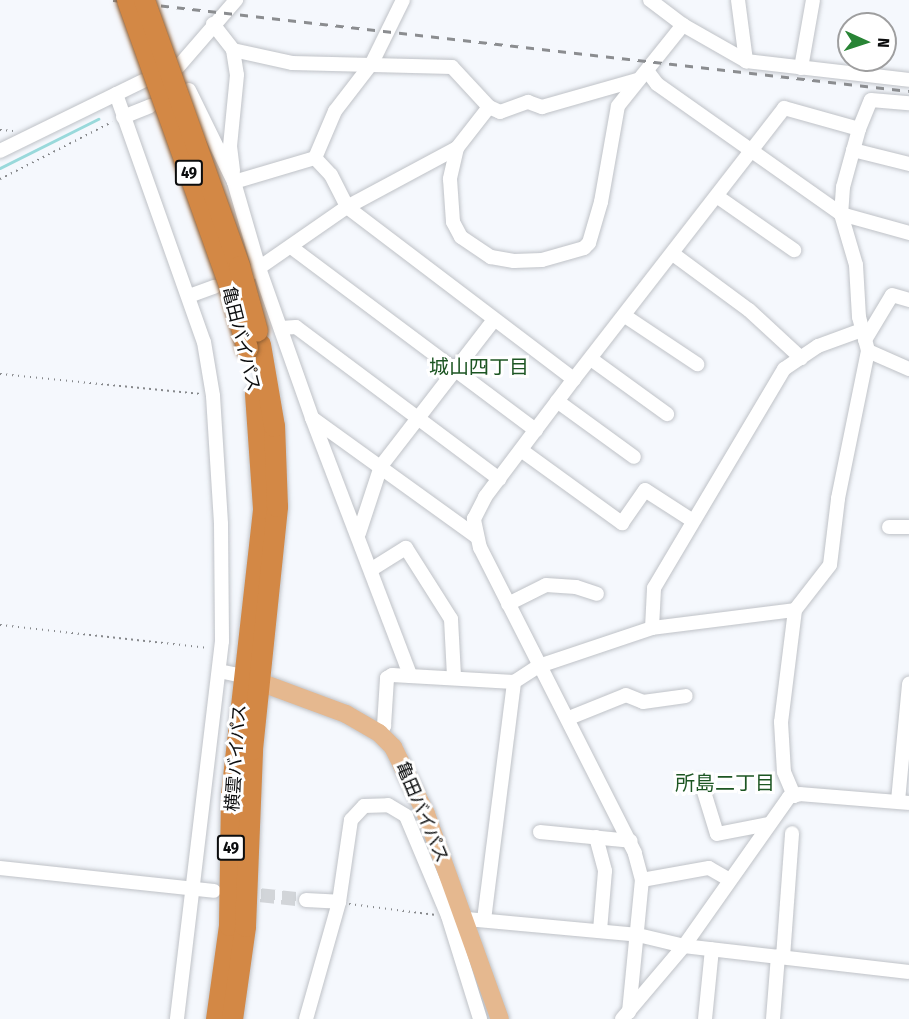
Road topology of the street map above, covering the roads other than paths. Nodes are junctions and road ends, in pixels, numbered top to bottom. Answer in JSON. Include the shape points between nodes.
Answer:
{"nodes":[{"id":1,"x":127,"y":0,"type":"edge"},
{"id":2,"x":144,"y":0,"type":"edge"},
{"id":3,"x":236,"y":0,"type":"edge"},
{"id":4,"x":403,"y":0,"type":"edge"},
{"id":5,"x":650,"y":0,"type":"edge"},
{"id":6,"x":738,"y":0,"type":"edge"},
{"id":7,"x":813,"y":0,"type":"edge"},
{"id":8,"x":213,"y":24,"type":"junction"},
{"id":9,"x":683,"y":26,"type":"junction"},
{"id":10,"x":233,"y":50,"type":"junction"},
{"id":11,"x":746,"y":61,"type":"junction"},
{"id":12,"x":372,"y":63,"type":"junction"},
{"id":13,"x":178,"y":67,"type":"dead end"},
{"id":14,"x":801,"y":68,"type":"junction"},
{"id":15,"x":643,"y":76,"type":"junction"},
{"id":16,"x":909,"y":80,"type":"edge"},
{"id":17,"x":142,"y":81,"type":"dead end"},
{"id":18,"x":189,"y":90,"type":"dead end"},
{"id":19,"x":116,"y":94,"type":"junction"},
{"id":20,"x":909,"y":103,"type":"edge"},
{"id":21,"x":150,"y":106,"type":"dead end"},
{"id":22,"x":489,"y":107,"type":"junction"},
{"id":23,"x":123,"y":117,"type":"junction"},
{"id":24,"x":859,"y":129,"type":"junction"},
{"id":25,"x":457,"y":148,"type":"junction"},
{"id":26,"x":853,"y":150,"type":"junction"},
{"id":27,"x":0,"y":151,"type":"edge"},
{"id":28,"x":753,"y":153,"type":"junction"},
{"id":29,"x":315,"y":158,"type":"junction"},
{"id":30,"x":909,"y":164,"type":"edge"},
{"id":31,"x":234,"y":182,"type":"junction"},
{"id":32,"x":718,"y":197,"type":"junction"},
{"id":33,"x":347,"y":207,"type":"junction"},
{"id":34,"x":841,"y":214,"type":"junction"},
{"id":35,"x":909,"y":233,"type":"edge"},
{"id":36,"x":291,"y":248,"type":"junction"},
{"id":37,"x":794,"y":250,"type":"dead end"},
{"id":38,"x":673,"y":254,"type":"junction"},
{"id":39,"x":255,"y":270,"type":"junction"},
{"id":40,"x":214,"y":287,"type":"dead end"},
{"id":41,"x":189,"y":296,"type":"junction"},
{"id":42,"x":909,"y":300,"type":"edge"},
{"id":43,"x":625,"y":316,"type":"junction"},
{"id":44,"x":494,"y":320,"type":"junction"},
{"id":45,"x":281,"y":328,"type":"junction"},
{"id":46,"x":865,"y":340,"type":"junction"},
{"id":47,"x":253,"y":346,"type":"junction"},
{"id":48,"x":801,"y":358,"type":"junction"},
{"id":49,"x":591,"y":359,"type":"junction"},
{"id":50,"x":697,"y":364,"type":"dead end"},
{"id":51,"x":909,"y":369,"type":"edge"},
{"id":52,"x":455,"y":371,"type":"junction"},
{"id":53,"x":574,"y":379,"type":"junction"},
{"id":54,"x":557,"y":401,"type":"junction"},
{"id":55,"x":667,"y":414,"type":"dead end"},
{"id":56,"x":312,"y":418,"type":"junction"},
{"id":57,"x":418,"y":418,"type":"junction"},
{"id":58,"x":536,"y":430,"type":"junction"},
{"id":59,"x":521,"y":450,"type":"junction"},
{"id":60,"x":634,"y":457,"type":"dead end"},
{"id":61,"x":381,"y":466,"type":"junction"},
{"id":62,"x":499,"y":479,"type":"junction"},
{"id":63,"x":693,"y":522,"type":"junction"},
{"id":64,"x":889,"y":526,"type":"dead end"},
{"id":65,"x":909,"y":527,"type":"edge"},
{"id":66,"x":359,"y":533,"type":"junction"},
{"id":67,"x":477,"y":537,"type":"junction"},
{"id":68,"x":372,"y":569,"type":"junction"},
{"id":69,"x":597,"y":594,"type":"dead end"},
{"id":70,"x":508,"y":604,"type":"junction"},
{"id":71,"x":795,"y":610,"type":"junction"},
{"id":72,"x":652,"y":628,"type":"junction"},
{"id":73,"x":540,"y":666,"type":"junction"},
{"id":74,"x":219,"y":671,"type":"junction"},
{"id":75,"x":410,"y":674,"type":"junction"},
{"id":76,"x":454,"y":678,"type":"junction"},
{"id":77,"x":251,"y":679,"type":"junction"},
{"id":78,"x":514,"y":682,"type":"junction"},
{"id":79,"x":909,"y":684,"type":"edge"},
{"id":80,"x":686,"y":696,"type":"dead end"},
{"id":81,"x":569,"y":718,"type":"junction"},
{"id":82,"x":380,"y":733,"type":"junction"},
{"id":83,"x":701,"y":782,"type":"dead end"},
{"id":84,"x":794,"y":796,"type":"junction"},
{"id":85,"x":903,"y":802,"type":"edge"},
{"id":86,"x":769,"y":824,"type":"junction"},
{"id":87,"x":540,"y":832,"type":"dead end"},
{"id":88,"x":792,"y":833,"type":"dead end"},
{"id":89,"x":596,"y":837,"type":"junction"},
{"id":90,"x":631,"y":841,"type":"junction"},
{"id":91,"x":0,"y":868,"type":"edge"},
{"id":92,"x":642,"y":880,"type":"junction"},
{"id":93,"x":730,"y":880,"type":"junction"},
{"id":94,"x":194,"y":888,"type":"junction"},
{"id":95,"x":214,"y":891,"type":"dead end"},
{"id":96,"x":306,"y":900,"type":"tunnel mouth"},
{"id":97,"x":339,"y":902,"type":"junction"},
{"id":98,"x":448,"y":916,"type":"junction"},
{"id":99,"x":475,"y":920,"type":"junction"},
{"id":100,"x":600,"y":931,"type":"junction"},
{"id":101,"x":638,"y":935,"type":"junction"},
{"id":102,"x":684,"y":946,"type":"junction"},
{"id":103,"x":712,"y":949,"type":"junction"},
{"id":104,"x":781,"y":956,"type":"junction"},
{"id":105,"x":909,"y":972,"type":"edge"},
{"id":106,"x":626,"y":1015,"type":"edge"},
{"id":107,"x":177,"y":1019,"type":"edge"},
{"id":108,"x":216,"y":1019,"type":"edge"},
{"id":109,"x":232,"y":1019,"type":"edge"},
{"id":110,"x":306,"y":1019,"type":"edge"},
{"id":111,"x":480,"y":1019,"type":"edge"},
{"id":112,"x":500,"y":1019,"type":"edge"},
{"id":113,"x":705,"y":1019,"type":"edge"},
{"id":114,"x":773,"y":1019,"type":"edge"}],
"edges":[{"from":1,"to":47,"type":"highway","name":"亀田バイパス","number":"49","bridge":true},
{"from":2,"to":47,"type":"highway","name":"亀田バイパス","number":"49","bridge":true,"via":[[239,266]]},
{"from":3,"to":8,"type":"street"},
{"from":4,"to":12,"type":"street"},
{"from":5,"to":9,"type":"street"},
{"from":6,"to":11,"type":"street"},
{"from":7,"to":14,"type":"street"},
{"from":8,"to":10,"type":"street"},
{"from":8,"to":13,"type":"street"},
{"from":9,"to":11,"type":"street"},
{"from":9,"to":15,"type":"street"},
{"from":10,"to":12,"type":"street","via":[[292,63]]},
{"from":10,"to":31,"type":"street","via":[[237,75],[230,146]]},
{"from":11,"to":14,"type":"street"},
{"from":12,"to":22,"type":"street","via":[[452,67]]},
{"from":12,"to":29,"type":"street","via":[[335,111]]},
{"from":14,"to":16,"type":"street"},
{"from":15,"to":22,"type":"street","via":[[542,107],[528,102],[500,112]]},
{"from":15,"to":25,"type":"street","via":[[618,106],[601,202],[589,243],[566,255],[542,260],[491,257],[461,237],[453,222],[450,180]]},
{"from":15,"to":28,"type":"street"},
{"from":17,"to":19,"type":"street"},
{"from":18,"to":31,"type":"street"},
{"from":19,"to":23,"type":"street"},
{"from":19,"to":27,"type":"street"},
{"from":20,"to":24,"type":"street","via":[[871,100]]},
{"from":21,"to":23,"type":"street"},
{"from":22,"to":25,"type":"street"},
{"from":23,"to":41,"type":"street"},
{"from":24,"to":26,"type":"street"},
{"from":24,"to":28,"type":"street","via":[[784,108]]},
{"from":25,"to":33,"type":"street"},
{"from":26,"to":30,"type":"street"},
{"from":26,"to":34,"type":"street"},
{"from":28,"to":32,"type":"street"},
{"from":28,"to":34,"type":"street"},
{"from":29,"to":31,"type":"street"},
{"from":29,"to":33,"type":"street","via":[[331,175]]},
{"from":31,"to":39,"type":"street"},
{"from":32,"to":37,"type":"street"},
{"from":32,"to":38,"type":"street"},
{"from":33,"to":36,"type":"street"},
{"from":33,"to":44,"type":"street"},
{"from":34,"to":35,"type":"street"},
{"from":34,"to":46,"type":"street","via":[[856,265]]},
{"from":36,"to":39,"type":"street"},
{"from":36,"to":52,"type":"street"},
{"from":38,"to":43,"type":"street"},
{"from":38,"to":48,"type":"street","via":[[749,310]]},
{"from":39,"to":45,"type":"street"},
{"from":40,"to":41,"type":"street"},
{"from":41,"to":74,"type":"street","via":[[204,342],[213,396],[221,524]]},
{"from":42,"to":46,"type":"street","via":[[892,295]]},
{"from":43,"to":49,"type":"street"},
{"from":43,"to":50,"type":"street"},
{"from":44,"to":52,"type":"street"},
{"from":44,"to":53,"type":"street"},
{"from":45,"to":56,"type":"street"},
{"from":45,"to":57,"type":"street","via":[[296,327]]},
{"from":46,"to":48,"type":"street","via":[[818,346]]},
{"from":46,"to":51,"type":"street"},
{"from":46,"to":71,"type":"street","via":[[830,565]]},
{"from":47,"to":77,"type":"highway","name":"亀田バイパス","number":"49","via":[[274,426],[277,506]]},
{"from":48,"to":63,"type":"street","via":[[784,369]]},
{"from":49,"to":53,"type":"street"},
{"from":49,"to":55,"type":"street"},
{"from":52,"to":57,"type":"street"},
{"from":52,"to":58,"type":"street"},
{"from":53,"to":54,"type":"street"},
{"from":54,"to":58,"type":"street"},
{"from":54,"to":60,"type":"street"},
{"from":56,"to":61,"type":"street"},
{"from":56,"to":66,"type":"street"},
{"from":57,"to":61,"type":"street"},
{"from":57,"to":62,"type":"street"},
{"from":58,"to":59,"type":"street"},
{"from":59,"to":62,"type":"street"},
{"from":59,"to":63,"type":"street","via":[[622,523],[645,490]]},
{"from":61,"to":66,"type":"street"},
{"from":61,"to":67,"type":"street"},
{"from":62,"to":67,"type":"street","via":[[474,519]]},
{"from":63,"to":72,"type":"street","via":[[654,588]]},
{"from":64,"to":65,"type":"street"},
{"from":66,"to":68,"type":"street"},
{"from":67,"to":70,"type":"street"},
{"from":68,"to":75,"type":"street"},
{"from":68,"to":76,"type":"street","via":[[406,548],[451,619]]},
{"from":69,"to":70,"type":"street","via":[[576,587],[546,585]]},
{"from":70,"to":73,"type":"street"},
{"from":71,"to":72,"type":"street"},
{"from":71,"to":84,"type":"street","via":[[781,722],[784,772]]},
{"from":72,"to":73,"type":"street"},
{"from":73,"to":78,"type":"street"},
{"from":73,"to":81,"type":"street"},
{"from":74,"to":77,"type":"street"},
{"from":74,"to":94,"type":"street"},
{"from":75,"to":76,"type":"street"},
{"from":75,"to":82,"type":"street","via":[[387,678],[384,726]]},
{"from":76,"to":78,"type":"street"},
{"from":77,"to":82,"type":"main road","name":"亀田バイパス","via":[[346,714]]},
{"from":77,"to":108,"type":"highway","name":"横雲バイパス","number":"49","via":[[231,795],[229,925]]},
{"from":77,"to":109,"type":"highway","name":"横雲バイパス","number":"49","via":[[244,926]]},
{"from":78,"to":99,"type":"street"},
{"from":79,"to":85,"type":"street"},
{"from":80,"to":81,"type":"street","via":[[643,702],[626,695]]},
{"from":81,"to":90,"type":"street"},
{"from":82,"to":99,"type":"main road","name":"亀田バイパス","via":[[393,747],[416,789]]},
{"from":83,"to":86,"type":"street","via":[[717,834]]},
{"from":84,"to":85,"type":"street"},
{"from":84,"to":86,"type":"street"},
{"from":86,"to":93,"type":"street"},
{"from":87,"to":89,"type":"street"},
{"from":88,"to":104,"type":"street"},
{"from":89,"to":90,"type":"street"},
{"from":89,"to":100,"type":"street","via":[[605,871]]},
{"from":90,"to":92,"type":"street"},
{"from":91,"to":94,"type":"street"},
{"from":92,"to":93,"type":"street","via":[[709,868]]},
{"from":92,"to":101,"type":"street"},
{"from":93,"to":102,"type":"street"},
{"from":94,"to":95,"type":"street"},
{"from":94,"to":107,"type":"street"},
{"from":96,"to":97,"type":"street"},
{"from":97,"to":98,"type":"street","via":[[351,820],[364,806],[388,805],[406,816]]},
{"from":97,"to":110,"type":"street"},
{"from":98,"to":99,"type":"street"},
{"from":98,"to":111,"type":"street"},
{"from":99,"to":100,"type":"street"},
{"from":99,"to":112,"type":"main road","name":"亀田バイパス"},
{"from":100,"to":101,"type":"street"},
{"from":101,"to":102,"type":"street"},
{"from":101,"to":106,"type":"street"},
{"from":102,"to":103,"type":"street"},
{"from":102,"to":106,"type":"street"},
{"from":103,"to":104,"type":"street"},
{"from":103,"to":113,"type":"street"},
{"from":104,"to":105,"type":"street"},
{"from":104,"to":114,"type":"street"}]}
